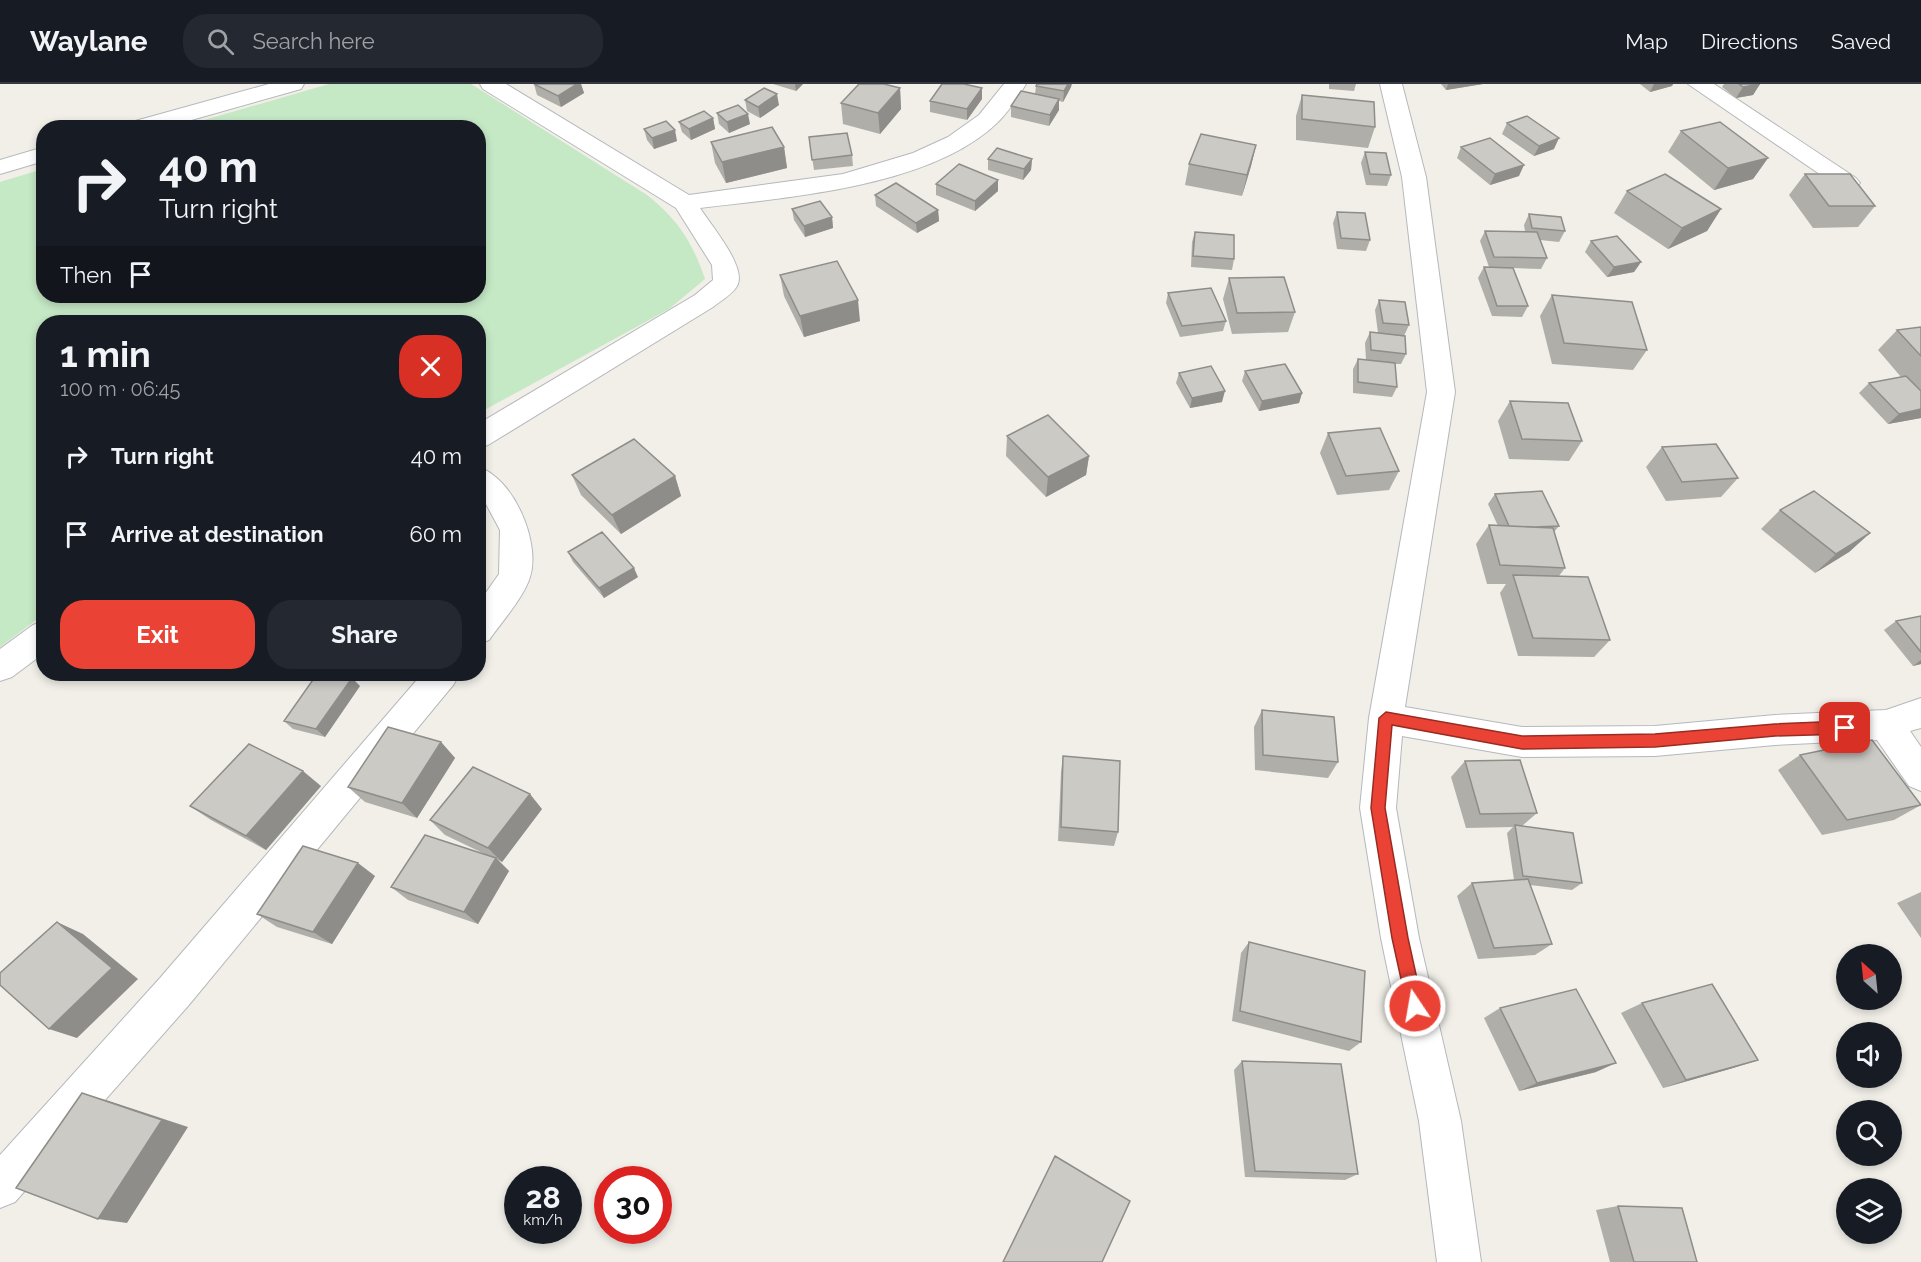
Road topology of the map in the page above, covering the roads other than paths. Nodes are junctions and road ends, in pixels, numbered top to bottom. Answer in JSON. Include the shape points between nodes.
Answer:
{"nodes":[{"id":1,"x":293,"y":84,"type":"edge"},
{"id":2,"x":491,"y":84,"type":"edge"},
{"id":3,"x":1015,"y":84,"type":"edge"},
{"id":4,"x":1391,"y":84,"type":"edge"},
{"id":5,"x":1699,"y":84,"type":"edge"},
{"id":6,"x":165,"y":120,"type":"edge"},
{"id":7,"x":36,"y":156,"type":"edge"},
{"id":8,"x":0,"y":167,"type":"edge"},
{"id":9,"x":1848,"y":183,"type":"edge"},
{"id":10,"x":685,"y":203,"type":"junction"},
{"id":11,"x":486,"y":433,"type":"edge"},
{"id":12,"x":486,"y":486,"type":"edge"},
{"id":13,"x":486,"y":619,"type":"edge"},
{"id":14,"x":36,"y":640,"type":"edge"},
{"id":15,"x":0,"y":667,"type":"edge"},
{"id":16,"x":436,"y":681,"type":"edge"},
{"id":17,"x":1921,"y":713,"type":"edge"},
{"id":18,"x":1386,"y":718,"type":"junction"},
{"id":19,"x":1886,"y":725,"type":"junction"},
{"id":20,"x":1921,"y":774,"type":"edge"},
{"id":21,"x":0,"y":1187,"type":"edge"},
{"id":22,"x":1459,"y":1262,"type":"edge"}],
"edges":[{"from":1,"to":6,"type":"street"},
{"from":2,"to":10,"type":"street"},
{"from":3,"to":10,"type":"street","via":[[989,119],[963,138],[898,165],[861,176]]},
{"from":4,"to":18,"type":"street","via":[[1414,177],[1441,392]]},
{"from":5,"to":9,"type":"street"},
{"from":7,"to":8,"type":"street"},
{"from":10,"to":11,"type":"street","via":[[724,265],[726,283],[704,301]]},
{"from":12,"to":13,"type":"street","via":[[497,496],[515,530],[515,576]]},
{"from":14,"to":15,"type":"street"},
{"from":16,"to":21,"type":"street","via":[[174,992]]},
{"from":17,"to":19,"type":"street"},
{"from":18,"to":19,"type":"street","via":[[1522,742],[1655,741]]},
{"from":18,"to":22,"type":"street","via":[[1378,808],[1400,938],[1440,1120]]},
{"from":19,"to":20,"type":"street"}]}
